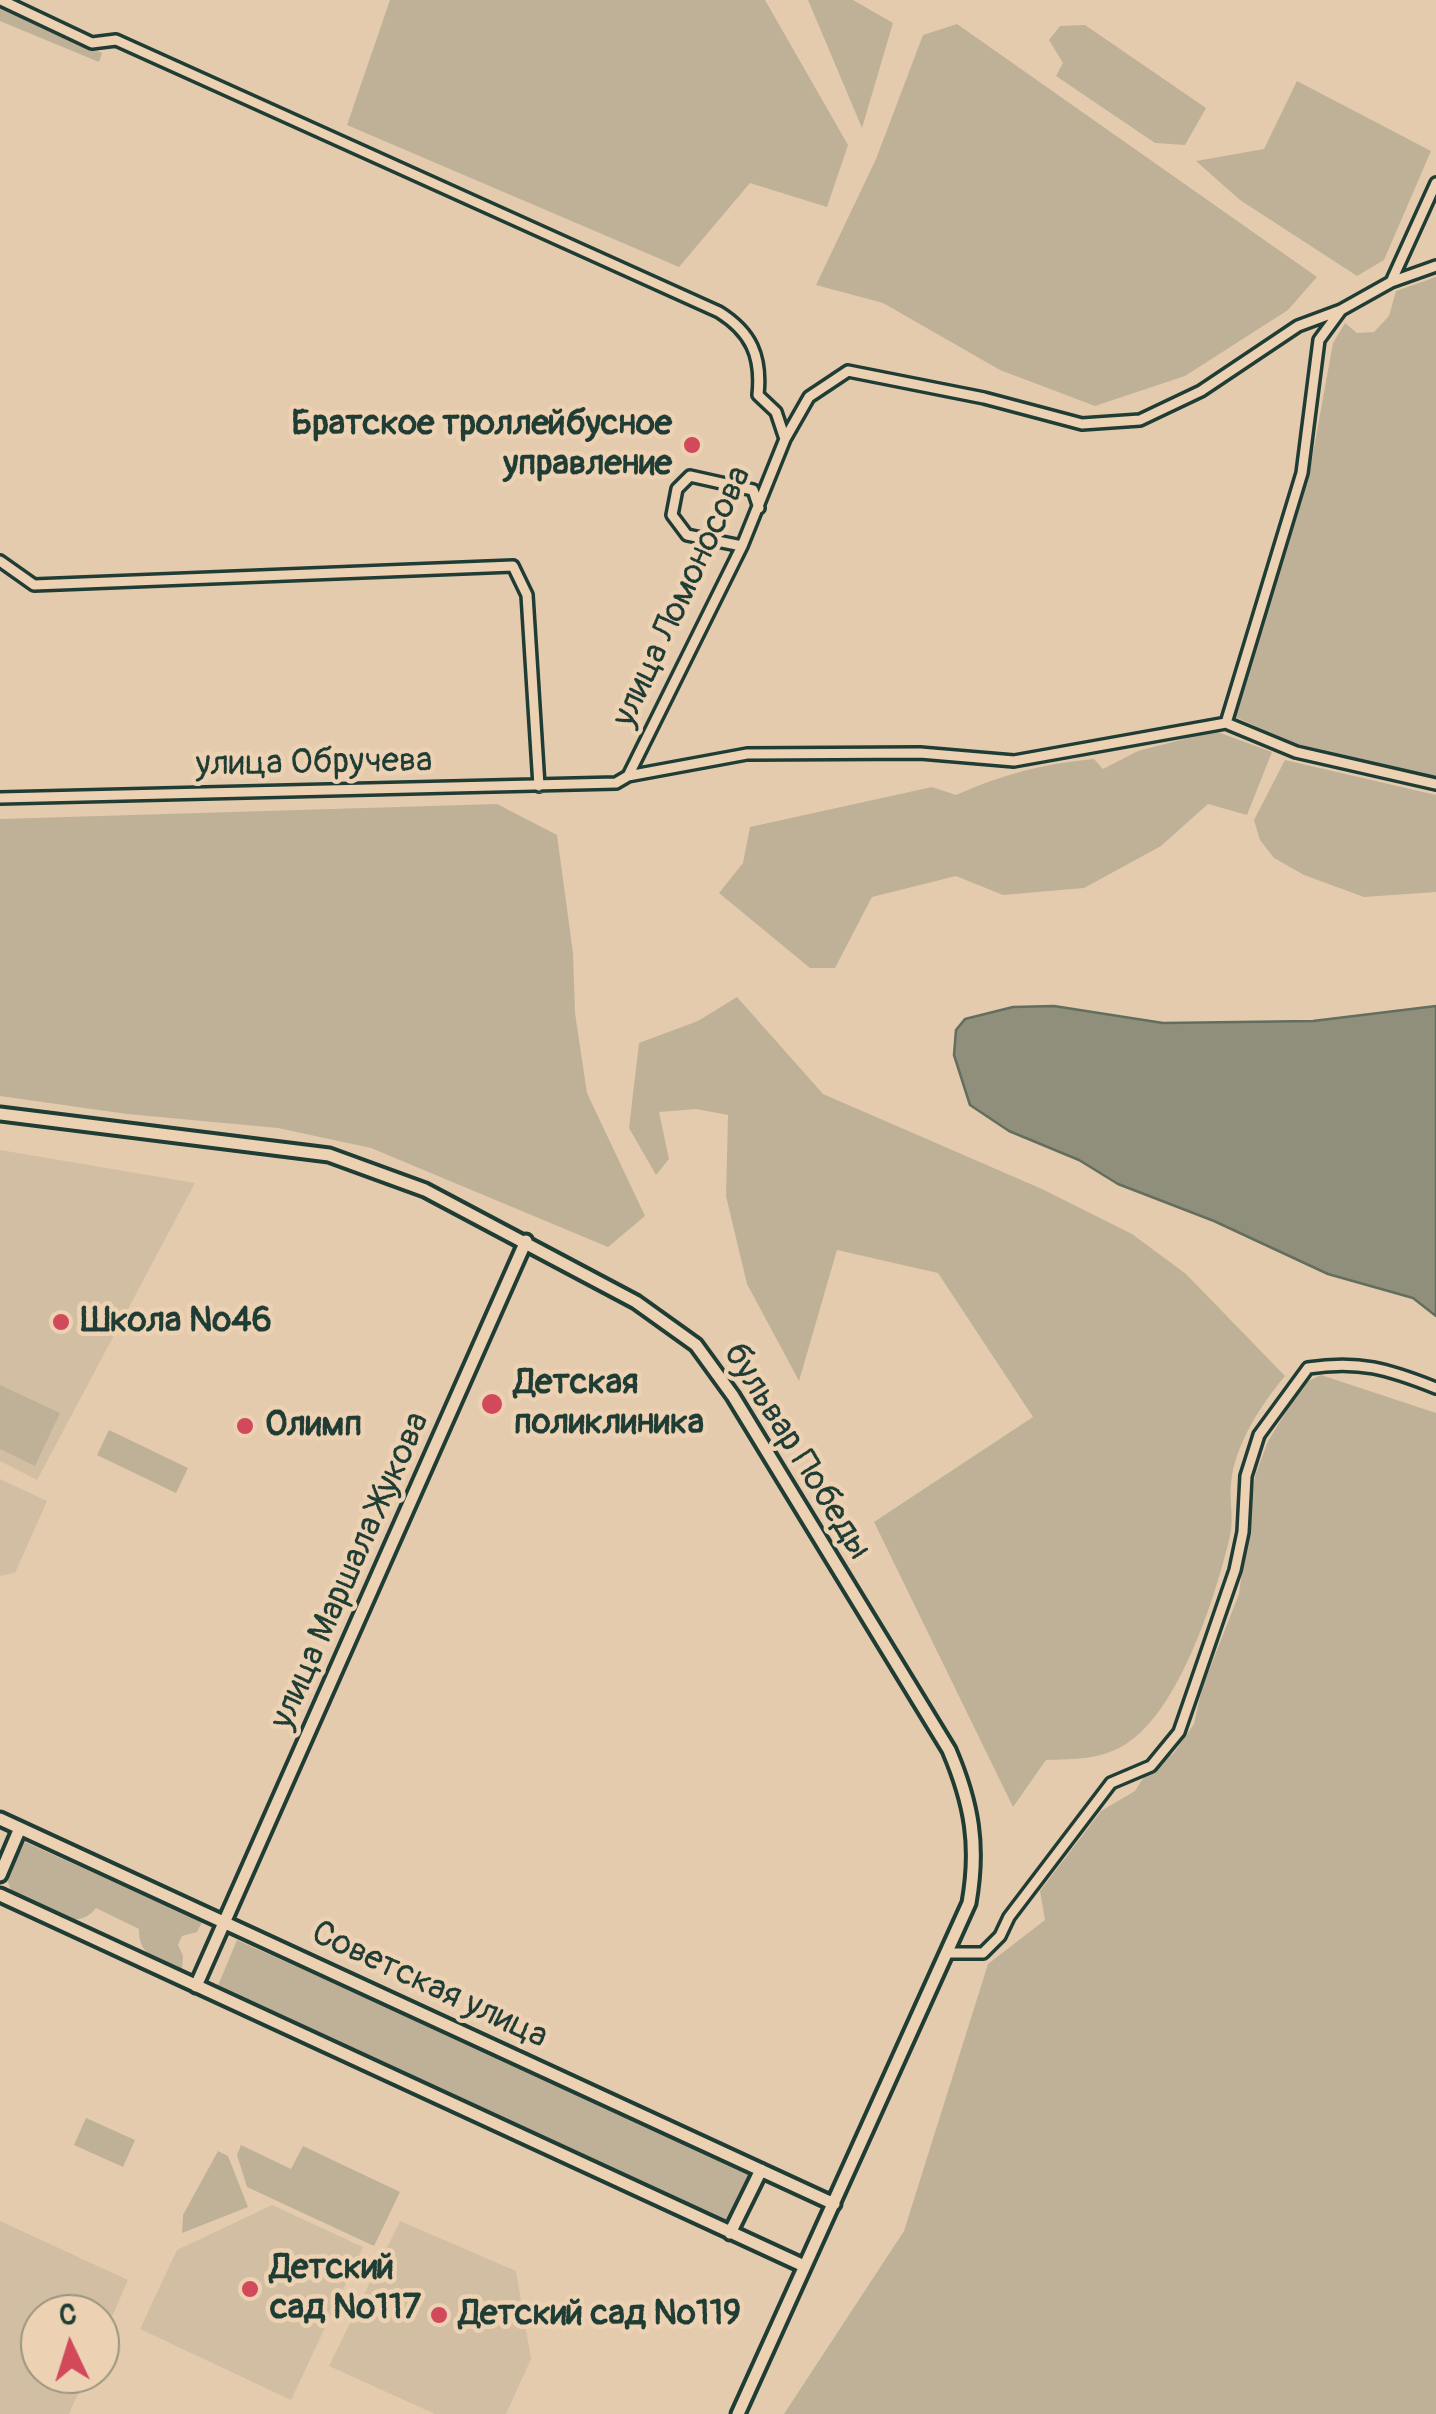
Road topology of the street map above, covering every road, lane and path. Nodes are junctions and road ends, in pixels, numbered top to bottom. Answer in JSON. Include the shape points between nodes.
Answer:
{"nodes":[{"id":1,"x":1,"y":0,"type":"edge"},
{"id":2,"x":1436,"y":183,"type":"edge"},
{"id":3,"x":1436,"y":266,"type":"edge"},
{"id":4,"x":1391,"y":282,"type":"junction"},
{"id":5,"x":1340,"y":310,"type":"junction"},
{"id":6,"x":785,"y":439,"type":"junction"},
{"id":7,"x":760,"y":508,"type":"junction"},
{"id":8,"x":742,"y":546,"type":"junction"},
{"id":9,"x":0,"y":562,"type":"edge"},
{"id":10,"x":1226,"y":723,"type":"junction"},
{"id":11,"x":628,"y":776,"type":"junction"},
{"id":12,"x":1436,"y":784,"type":"edge"},
{"id":13,"x":539,"y":786,"type":"junction"},
{"id":14,"x":0,"y":798,"type":"edge"},
{"id":15,"x":0,"y":1114,"type":"edge"},
{"id":16,"x":526,"y":1241,"type":"junction"},
{"id":17,"x":1436,"y":1388,"type":"edge"},
{"id":18,"x":0,"y":1819,"type":"edge"},
{"id":19,"x":20,"y":1828,"type":"junction"},
{"id":20,"x":0,"y":1875,"type":"edge"},
{"id":21,"x":0,"y":1895,"type":"edge"},
{"id":22,"x":223,"y":1922,"type":"junction"},
{"id":23,"x":950,"y":1953,"type":"junction"},
{"id":24,"x":196,"y":1986,"type":"junction"},
{"id":25,"x":761,"y":2170,"type":"junction"},
{"id":26,"x":834,"y":2204,"type":"junction"},
{"id":27,"x":730,"y":2233,"type":"junction"},
{"id":28,"x":804,"y":2266,"type":"junction"},
{"id":29,"x":738,"y":2414,"type":"edge"}],
"edges":[{"from":1,"to":6,"type":"street","via":[[92,43],[116,40],[718,312],[745,328],[761,367],[758,394],[776,412]]},
{"from":2,"to":4,"type":"street"},
{"from":3,"to":4,"type":"street","name":"улица Ломоносова"},
{"from":4,"to":5,"type":"street","name":"улица Ломоносова"},
{"from":5,"to":6,"type":"street","name":"улица Ломоносова","via":[[1298,326],[1201,391],[1140,420],[1082,424],[848,370],[809,397]]},
{"from":5,"to":10,"type":"street","via":[[1319,340],[1302,473]]},
{"from":6,"to":7,"type":"street","name":"улица Ломоносова"},
{"from":7,"to":8,"type":"street","name":"улица Ломоносова"},
{"from":7,"to":8,"type":"street","via":[[753,490],[720,481],[690,476],[677,488],[672,515],[687,535]]},
{"from":8,"to":11,"type":"street","name":"улица Ломоносова"},
{"from":9,"to":13,"type":"street","via":[[34,585],[513,566],[527,595]]},
{"from":10,"to":11,"type":"street","name":"улица Обручева","via":[[1014,760],[920,752],[748,754]]},
{"from":10,"to":12,"type":"street","via":[[1296,752]]},
{"from":11,"to":13,"type":"street","name":"улица Обручева","via":[[616,783]]},
{"from":13,"to":14,"type":"street","name":"улица Обручева"},
{"from":15,"to":16,"type":"street","name":"бульвар Победы","via":[[329,1155],[425,1190]]},
{"from":16,"to":22,"type":"street","name":"улица Маршала Жукова"},
{"from":16,"to":23,"type":"street","name":"бульвар Победы","via":[[636,1302],[696,1345],[734,1396],[948,1750],[968,1797],[976,1840],[969,1904]]},
{"from":17,"to":23,"type":"street","via":[[1348,1362],[1308,1368],[1259,1436],[1246,1476],[1234,1570],[1179,1732],[1151,1766],[1110,1783],[983,1953]]},
{"from":18,"to":19,"type":"street","name":"Советская улица"},
{"from":19,"to":20,"type":"street"},
{"from":19,"to":22,"type":"street","name":"Советская улица"},
{"from":21,"to":24,"type":"street"},
{"from":22,"to":24,"type":"street","name":"улица Маршала Жукова"},
{"from":22,"to":25,"type":"street","name":"Советская улица"},
{"from":23,"to":26,"type":"street","name":"бульвар Победы"},
{"from":24,"to":27,"type":"street"},
{"from":25,"to":26,"type":"street","name":"Советская улица"},
{"from":25,"to":27,"type":"street"},
{"from":26,"to":28,"type":"street","name":"бульвар Победы"},
{"from":27,"to":28,"type":"street"},
{"from":28,"to":29,"type":"street","name":"бульвар Победы"}]}
